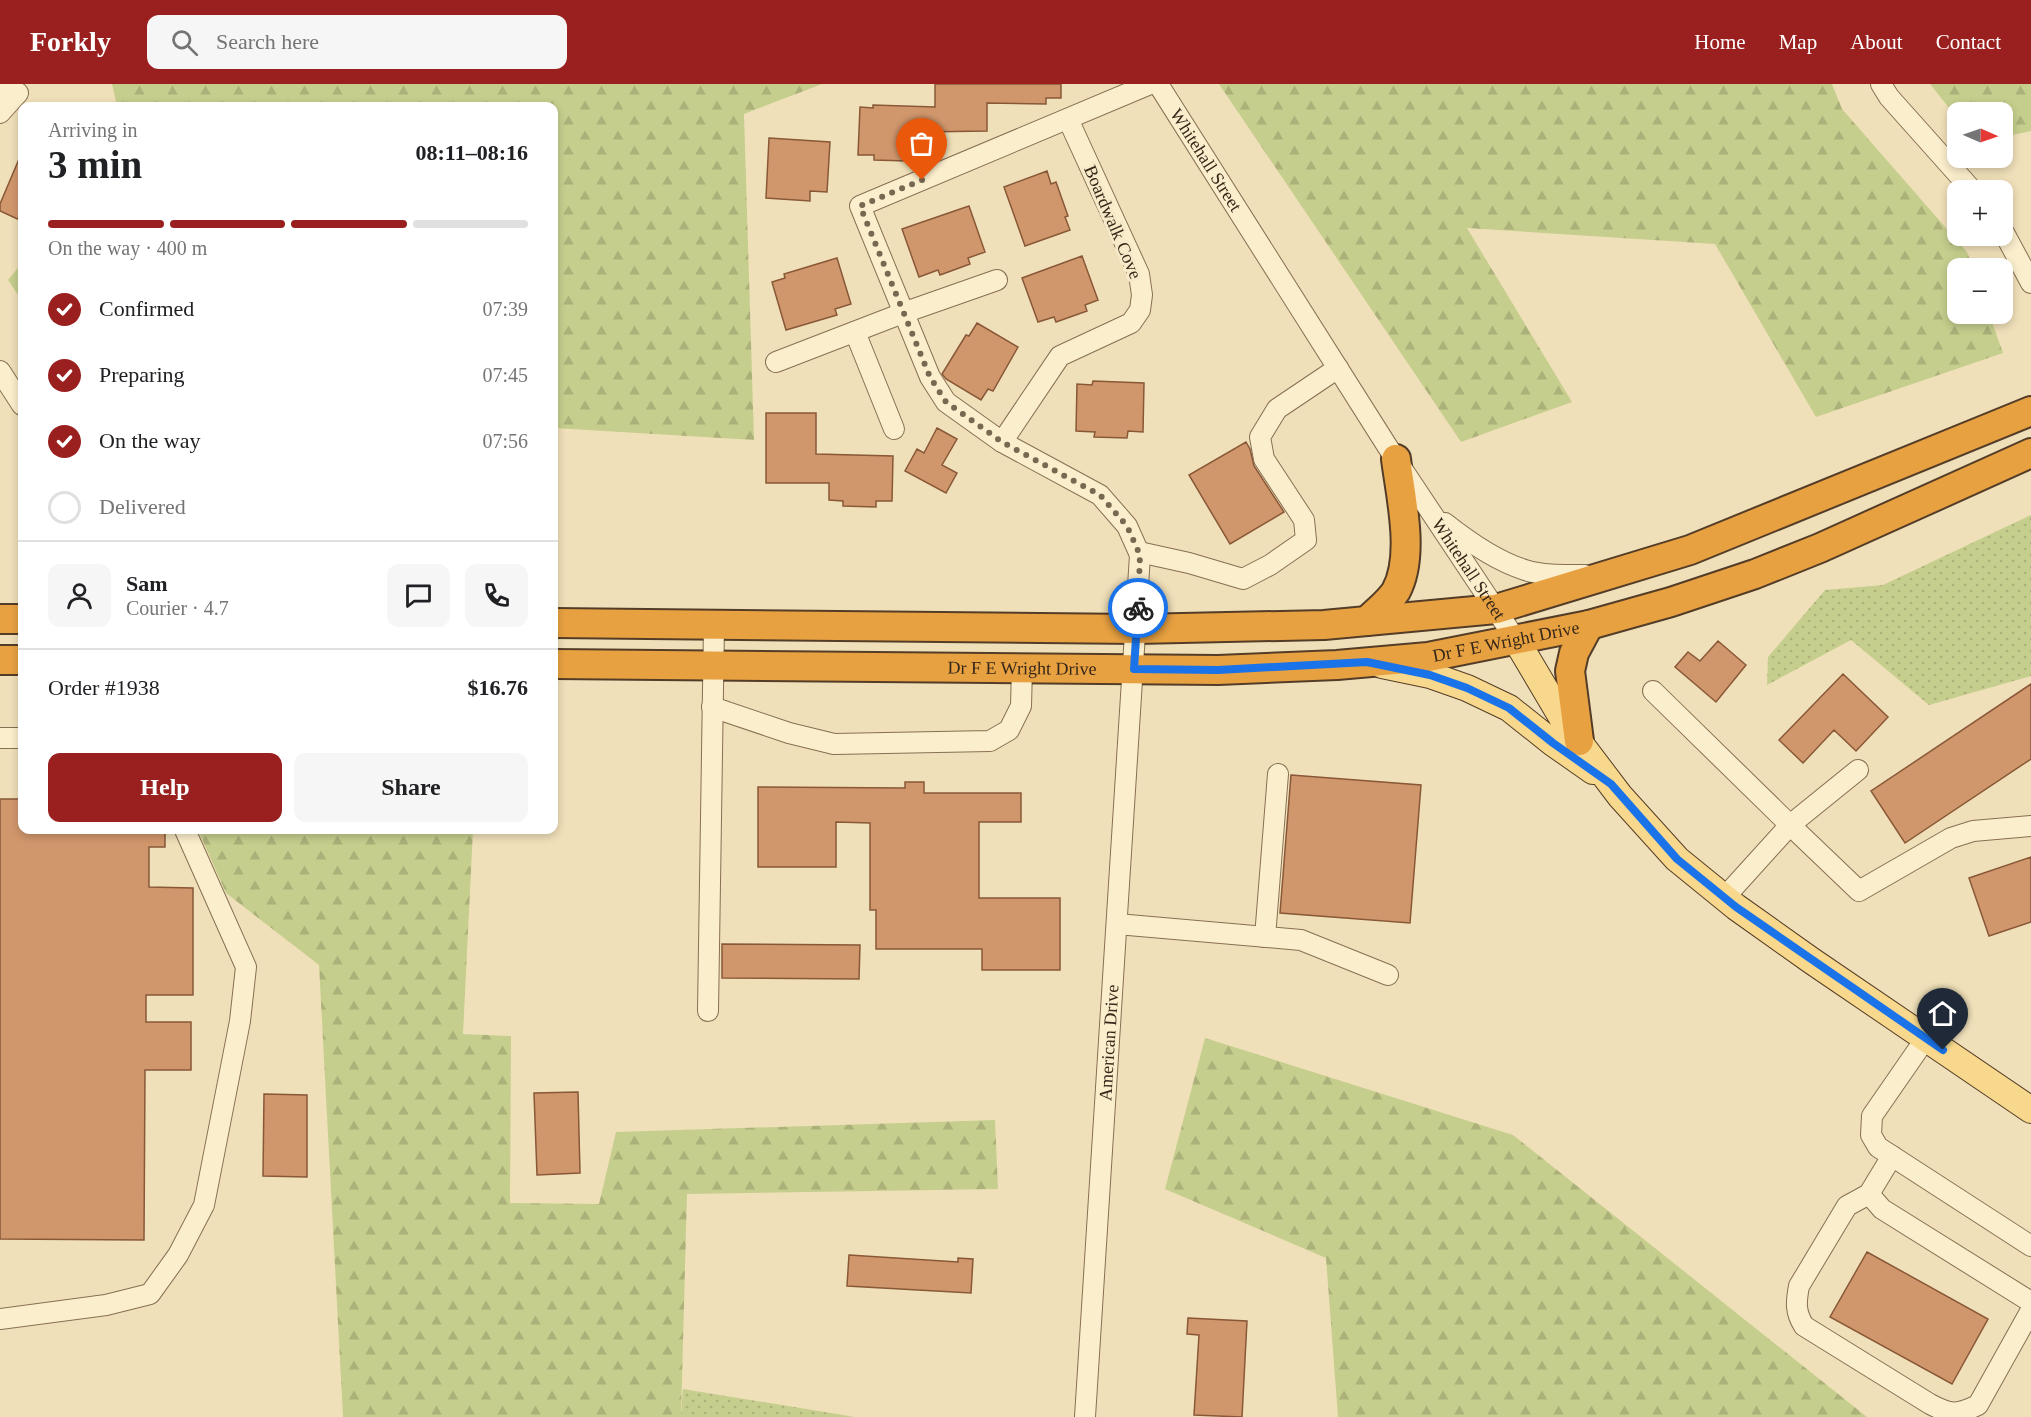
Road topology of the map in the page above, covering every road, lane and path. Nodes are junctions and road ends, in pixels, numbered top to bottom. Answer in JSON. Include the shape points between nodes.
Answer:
{"nodes":[{"id":1,"x":1150,"y":84,"type":"edge"},
{"id":2,"x":1158,"y":84,"type":"edge"},
{"id":3,"x":1881,"y":84,"type":"edge"},
{"id":4,"x":0,"y":90,"type":"edge"},
{"id":5,"x":0,"y":113,"type":"edge"},
{"id":6,"x":1068,"y":118,"type":"junction"},
{"id":7,"x":1963,"y":180,"type":"edge"},
{"id":8,"x":2011,"y":246,"type":"edge"},
{"id":9,"x":997,"y":280,"type":"dead end"},
{"id":10,"x":2031,"y":283,"type":"edge"},
{"id":11,"x":903,"y":313,"type":"junction"},
{"id":12,"x":855,"y":332,"type":"junction"},
{"id":13,"x":777,"y":362,"type":"dead end"},
{"id":14,"x":1338,"y":368,"type":"junction"},
{"id":15,"x":0,"y":370,"type":"edge"},
{"id":16,"x":18,"y":397,"type":"edge"},
{"id":17,"x":2031,"y":411,"type":"edge"},
{"id":18,"x":894,"y":429,"type":"dead end"},
{"id":19,"x":1002,"y":442,"type":"junction"},
{"id":20,"x":2031,"y":453,"type":"edge"},
{"id":21,"x":1396,"y":459,"type":"junction"},
{"id":22,"x":1432,"y":514,"type":"junction"},
{"id":23,"x":1139,"y":552,"type":"junction"},
{"id":24,"x":1609,"y":574,"type":"junction"},
{"id":25,"x":1496,"y":609,"type":"junction"},
{"id":26,"x":0,"y":619,"type":"edge"},
{"id":27,"x":18,"y":619,"type":"edge"},
{"id":28,"x":1367,"y":621,"type":"junction"},
{"id":29,"x":558,"y":623,"type":"edge"},
{"id":30,"x":714,"y":625,"type":"junction"},
{"id":31,"x":1589,"y":625,"type":"junction"},
{"id":32,"x":1137,"y":629,"type":"junction"},
{"id":33,"x":1516,"y":640,"type":"junction"},
{"id":34,"x":0,"y":660,"type":"edge"},
{"id":35,"x":18,"y":660,"type":"edge"},
{"id":36,"x":1367,"y":662,"type":"junction"},
{"id":37,"x":558,"y":664,"type":"edge"},
{"id":38,"x":713,"y":666,"type":"junction"},
{"id":39,"x":1022,"y":668,"type":"junction"},
{"id":40,"x":1134,"y":669,"type":"junction"},
{"id":41,"x":1653,"y":691,"type":"dead end"},
{"id":42,"x":712,"y":707,"type":"junction"},
{"id":43,"x":0,"y":738,"type":"edge"},
{"id":44,"x":18,"y":738,"type":"edge"},
{"id":45,"x":1579,"y":741,"type":"junction"},
{"id":46,"x":1858,"y":770,"type":"dead end"},
{"id":47,"x":1278,"y":774,"type":"dead end"},
{"id":48,"x":1611,"y":784,"type":"junction"},
{"id":49,"x":1790,"y":825,"type":"junction"},
{"id":50,"x":2031,"y":826,"type":"edge"},
{"id":51,"x":187,"y":834,"type":"edge"},
{"id":52,"x":1724,"y":898,"type":"junction"},
{"id":53,"x":1117,"y":924,"type":"junction"},
{"id":54,"x":1265,"y":938,"type":"junction"},
{"id":55,"x":1388,"y":975,"type":"dead end"},
{"id":56,"x":708,"y":1011,"type":"dead end"},
{"id":57,"x":1926,"y":1038,"type":"junction"},
{"id":58,"x":2031,"y":1110,"type":"edge"},
{"id":59,"x":1892,"y":1156,"type":"junction"},
{"id":60,"x":1869,"y":1194,"type":"junction"},
{"id":61,"x":2031,"y":1246,"type":"edge"},
{"id":62,"x":2031,"y":1302,"type":"edge"},
{"id":63,"x":2031,"y":1311,"type":"edge"},
{"id":64,"x":0,"y":1319,"type":"edge"},
{"id":65,"x":1085,"y":1417,"type":"edge"}],
"edges":[{"from":1,"to":6,"type":"street"},
{"from":2,"to":14,"type":"street","name":"Whitehall Street"},
{"from":3,"to":7,"type":"street"},
{"from":4,"to":5,"type":"street","via":[[18,93]]},
{"from":6,"to":11,"type":"street","via":[[860,206]]},
{"from":6,"to":19,"type":"street","name":"Boardwalk Cove","via":[[1139,274],[1140,310],[1131,323],[1060,356]]},
{"from":8,"to":10,"type":"street"},
{"from":9,"to":11,"type":"street"},
{"from":11,"to":12,"type":"street"},
{"from":11,"to":19,"type":"street","via":[[930,377],[946,402]]},
{"from":12,"to":13,"type":"street"},
{"from":12,"to":18,"type":"street"},
{"from":14,"to":21,"type":"street","name":"Whitehall Street"},
{"from":14,"to":23,"type":"street","via":[[1276,409],[1260,437],[1264,459],[1304,520],[1306,540],[1243,579]]},
{"from":15,"to":16,"type":"street"},
{"from":17,"to":24,"type":"highway","via":[[1690,550]]},
{"from":19,"to":23,"type":"street","via":[[1100,495],[1127,526]]},
{"from":20,"to":31,"type":"highway","name":"Dr F E Wright Drive","via":[[1755,574]]},
{"from":21,"to":22,"type":"street","name":"Whitehall Street"},
{"from":21,"to":28,"type":"highway","via":[[1405,530],[1404,562],[1394,594]]},
{"from":22,"to":24,"type":"street","via":[[1501,560],[1527,571]]},
{"from":22,"to":25,"type":"street","name":"Whitehall Street"},
{"from":23,"to":32,"type":"street"},
{"from":24,"to":25,"type":"highway"},
{"from":25,"to":28,"type":"highway"},
{"from":25,"to":33,"type":"street","name":"Whitehall Street"},
{"from":26,"to":27,"type":"highway"},
{"from":28,"to":32,"type":"highway"},
{"from":29,"to":30,"type":"highway"},
{"from":30,"to":32,"type":"highway"},
{"from":30,"to":38,"type":"street"},
{"from":31,"to":33,"type":"highway","name":"Dr F E Wright Drive"},
{"from":31,"to":45,"type":"highway","via":[[1574,653],[1570,671]]},
{"from":32,"to":40,"type":"street"},
{"from":33,"to":36,"type":"highway","name":"Dr F E Wright Drive","via":[[1428,657]]},
{"from":33,"to":45,"type":"main road","name":"Whitehall Street"},
{"from":34,"to":35,"type":"highway"},
{"from":36,"to":40,"type":"highway","name":"Dr F E Wright Drive","via":[[1218,670]]},
{"from":36,"to":48,"type":"main road","via":[[1430,675],[1509,708]]},
{"from":37,"to":38,"type":"highway","name":"Dr F E Wright Drive"},
{"from":38,"to":39,"type":"highway","name":"Dr F E Wright Drive"},
{"from":38,"to":42,"type":"street"},
{"from":39,"to":40,"type":"highway","name":"Dr F E Wright Drive"},
{"from":39,"to":42,"type":"street","via":[[1021,706],[1009,730],[990,741],[834,744]]},
{"from":40,"to":53,"type":"street","name":"American Drive"},
{"from":41,"to":49,"type":"street"},
{"from":42,"to":56,"type":"street"},
{"from":43,"to":44,"type":"street"},
{"from":45,"to":48,"type":"main road","name":"Whitehall Street"},
{"from":46,"to":49,"type":"street"},
{"from":47,"to":54,"type":"street"},
{"from":48,"to":52,"type":"main road","name":"Whitehall Street","via":[[1677,859]]},
{"from":49,"to":50,"type":"street","via":[[1859,891],[1951,838],[1973,831]]},
{"from":49,"to":52,"type":"street"},
{"from":51,"to":64,"type":"street","via":[[246,968],[240,1021],[204,1205],[178,1255],[150,1294],[106,1305]]},
{"from":52,"to":57,"type":"main road","name":"Whitehall Street"},
{"from":53,"to":54,"type":"street"},
{"from":53,"to":65,"type":"street","name":"American Drive"},
{"from":54,"to":55,"type":"street","via":[[1301,940]]},
{"from":57,"to":58,"type":"main road","name":"Whitehall Street"},
{"from":57,"to":59,"type":"street","via":[[1872,1116],[1871,1135],[1878,1147]]},
{"from":59,"to":60,"type":"street"},
{"from":59,"to":61,"type":"street"},
{"from":60,"to":62,"type":"street","via":[[1882,1209]]},
{"from":60,"to":63,"type":"street","via":[[1847,1206],[1799,1286],[1797,1314],[1804,1326],[1930,1404],[1946,1412],[1962,1413],[1978,1405]]}]}
